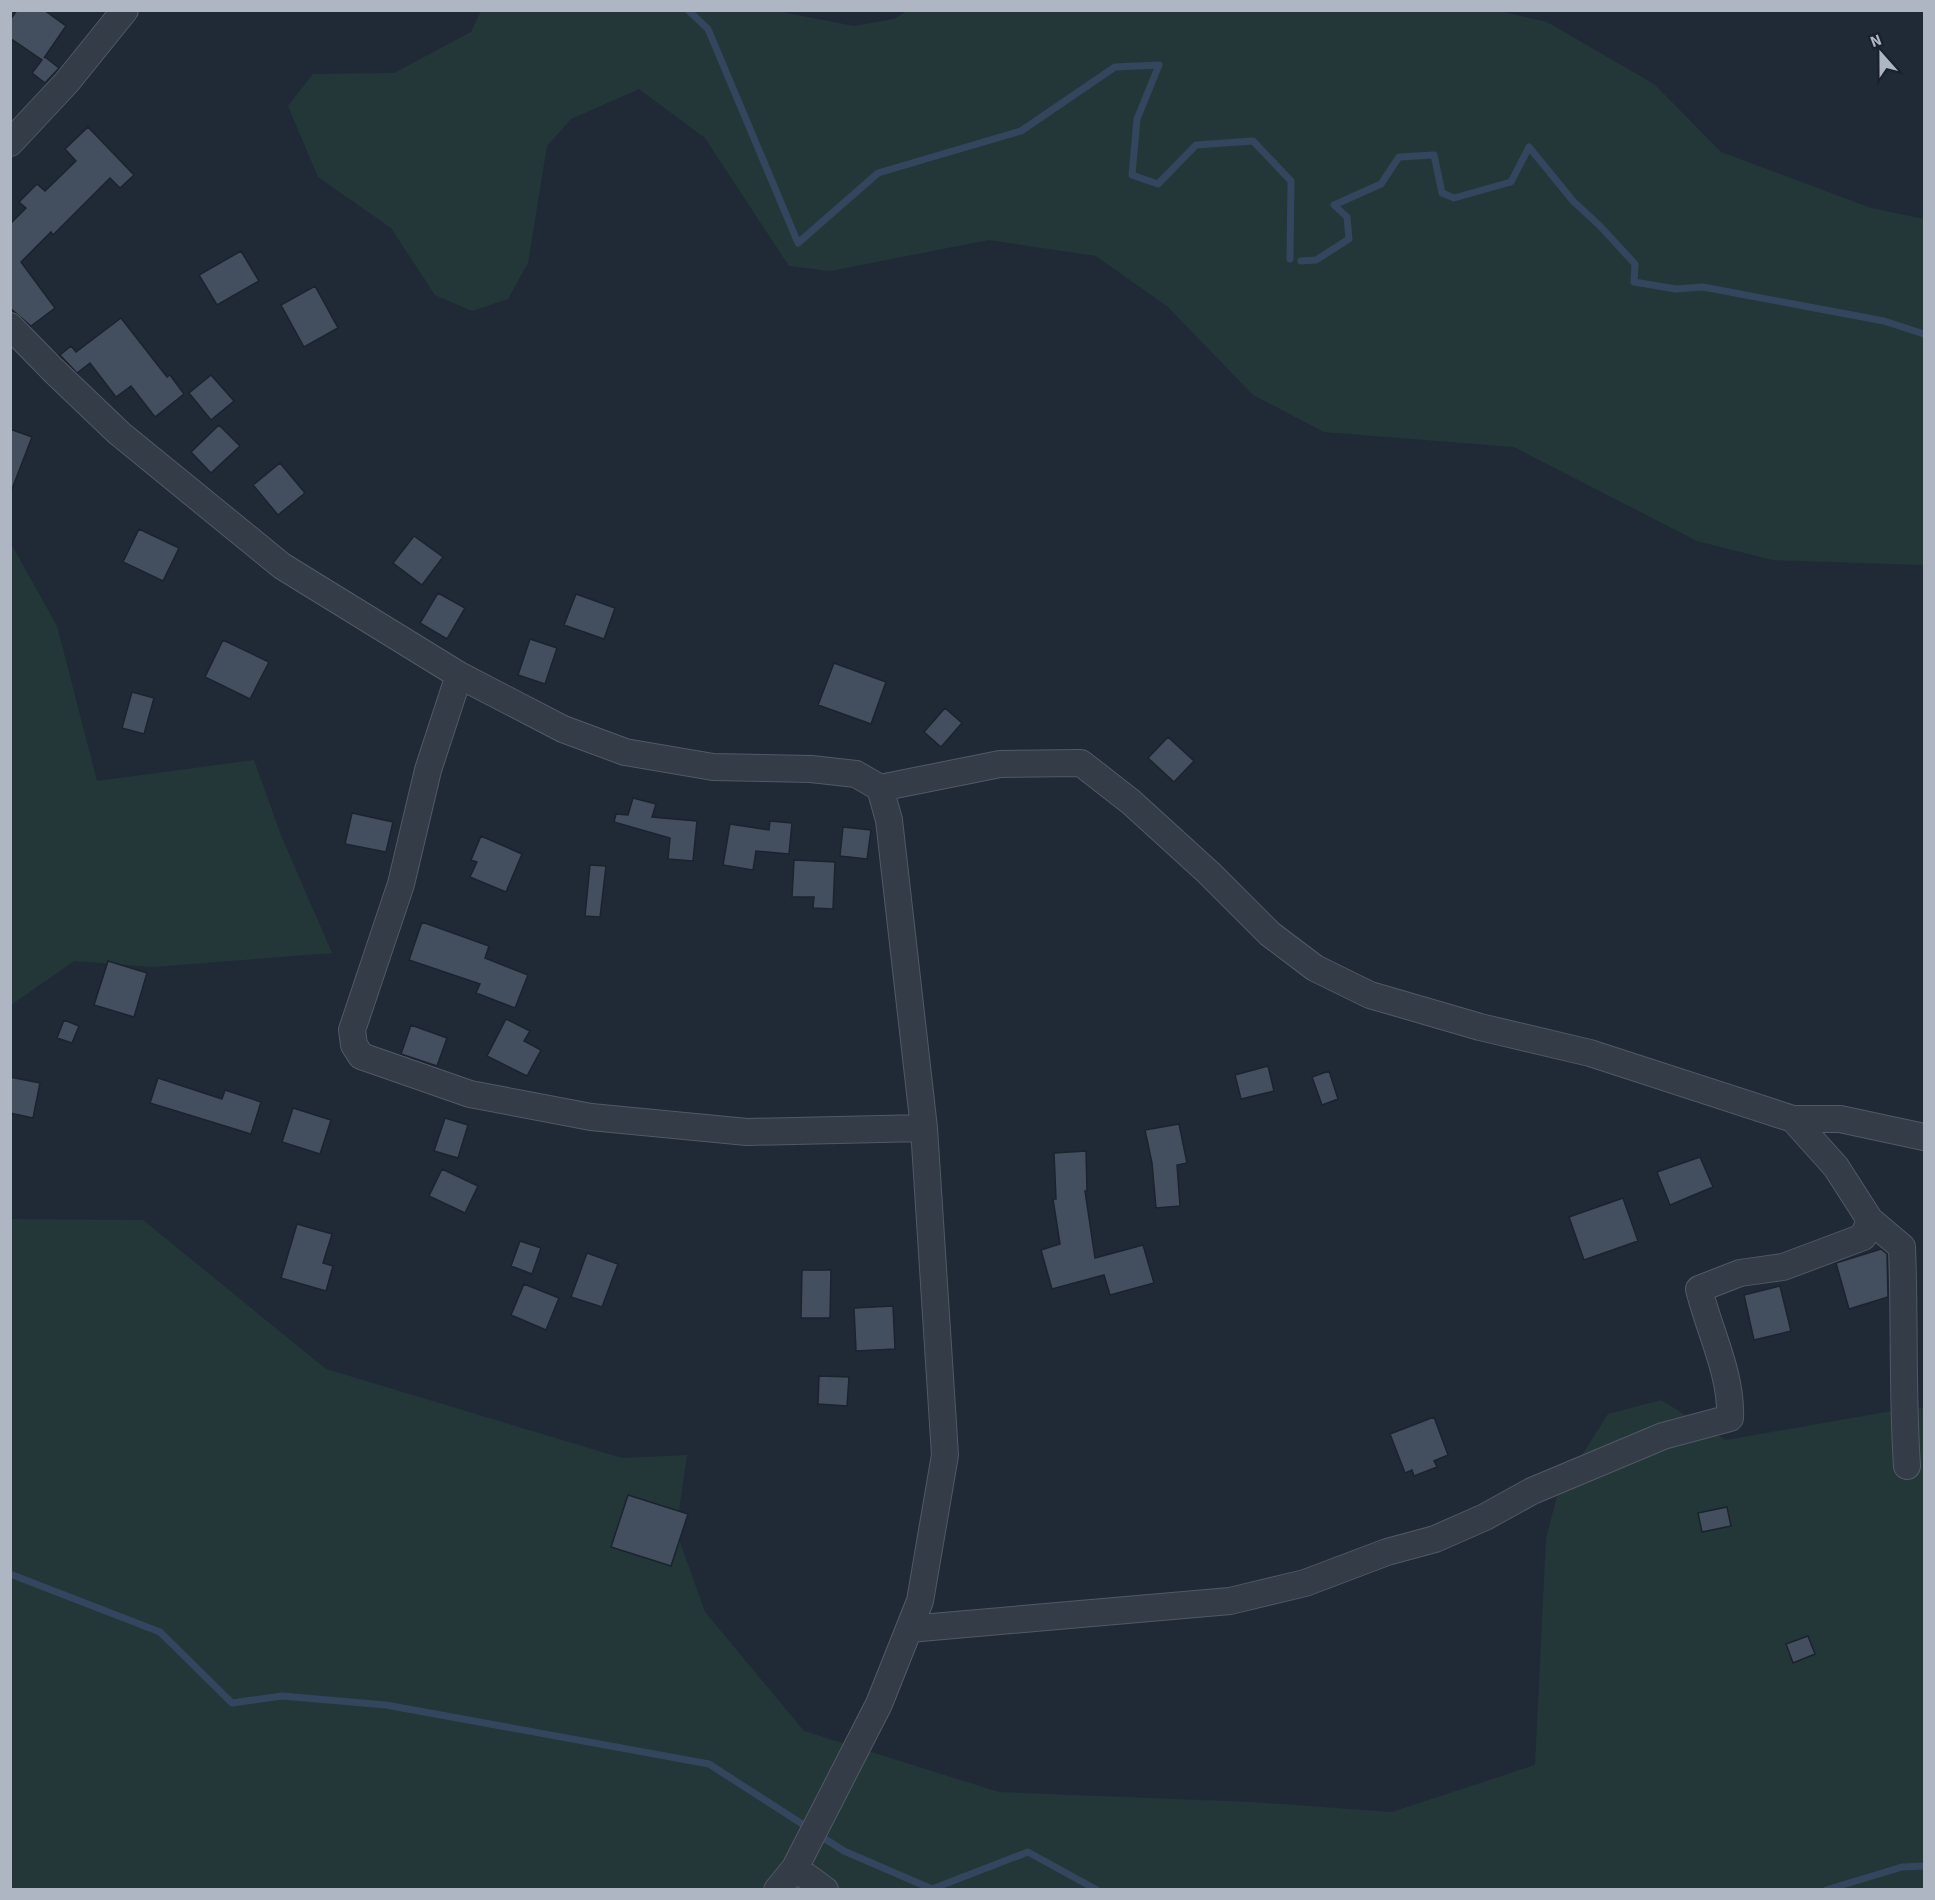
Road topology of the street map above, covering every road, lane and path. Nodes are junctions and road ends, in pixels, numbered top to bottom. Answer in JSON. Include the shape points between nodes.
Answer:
{"nodes":[{"id":1,"x":125,"y":10,"type":"edge"},
{"id":2,"x":10,"y":143,"type":"edge"},
{"id":3,"x":10,"y":326,"type":"edge"},
{"id":4,"x":459,"y":675,"type":"junction"},
{"id":5,"x":880,"y":788,"type":"junction"},
{"id":6,"x":1793,"y":1119,"type":"junction"},
{"id":7,"x":924,"y":1128,"type":"junction"},
{"id":8,"x":1924,"y":1137,"type":"edge"},
{"id":9,"x":1870,"y":1220,"type":"junction"},
{"id":10,"x":1907,"y":1466,"type":"dead end"},
{"id":11,"x":909,"y":1629,"type":"junction"},
{"id":12,"x":795,"y":1868,"type":"junction"},
{"id":13,"x":777,"y":1890,"type":"edge"},
{"id":14,"x":825,"y":1890,"type":"edge"}],
"edges":[{"from":1,"to":2,"type":"street"},
{"from":3,"to":4,"type":"street","via":[[119,433],[282,566]]},
{"from":4,"to":5,"type":"street","via":[[563,729],[625,752],[713,767],[856,774]]},
{"from":4,"to":7,"type":"street","via":[[428,770],[401,884],[352,1030],[354,1045],[361,1056],[470,1094],[591,1117],[747,1132]]},
{"from":5,"to":6,"type":"street","via":[[1000,764],[1081,763],[1131,802],[1270,934],[1315,968],[1370,995],[1590,1053]]},
{"from":5,"to":7,"type":"street","via":[[889,820]]},
{"from":6,"to":8,"type":"street","via":[[1840,1119]]},
{"from":6,"to":9,"type":"street","via":[[1836,1167]]},
{"from":7,"to":11,"type":"street","via":[[945,1455],[920,1601]]},
{"from":9,"to":10,"type":"street","via":[[1902,1247]]},
{"from":9,"to":11,"type":"street","via":[[1863,1237],[1783,1267],[1740,1273],[1699,1289],[1731,1402],[1730,1418],[1663,1436],[1532,1491],[1435,1539],[1387,1552],[1305,1583],[1230,1600]]},
{"from":11,"to":12,"type":"street","via":[[879,1704]]},
{"from":12,"to":13,"type":"street"},
{"from":12,"to":14,"type":"street"}]}
